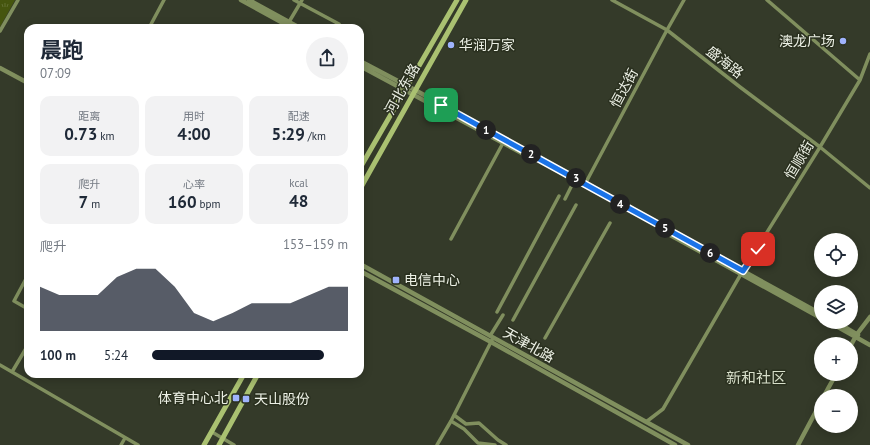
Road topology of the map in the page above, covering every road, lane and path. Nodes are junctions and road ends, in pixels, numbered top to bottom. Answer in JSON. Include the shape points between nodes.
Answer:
{"nodes":[{"id":1,"x":18,"y":0,"type":"edge"},
{"id":2,"x":164,"y":0,"type":"edge"},
{"id":3,"x":241,"y":0,"type":"edge"},
{"id":4,"x":249,"y":0,"type":"edge"},
{"id":5,"x":294,"y":0,"type":"edge"},
{"id":6,"x":457,"y":0,"type":"edge"},
{"id":7,"x":466,"y":0,"type":"edge"},
{"id":8,"x":612,"y":0,"type":"edge"},
{"id":9,"x":684,"y":0,"type":"edge"},
{"id":10,"x":767,"y":0,"type":"edge"},
{"id":11,"x":301,"y":2,"type":"edge"},
{"id":12,"x":289,"y":22,"type":"junction"},
{"id":13,"x":151,"y":24,"type":"edge"},
{"id":14,"x":285,"y":24,"type":"edge"},
{"id":15,"x":293,"y":24,"type":"edge"},
{"id":16,"x":339,"y":24,"type":"dead end"},
{"id":17,"x":667,"y":30,"type":"junction"},
{"id":18,"x":0,"y":31,"type":"edge"},
{"id":19,"x":870,"y":54,"type":"edge"},
{"id":20,"x":364,"y":63,"type":"edge"},
{"id":21,"x":0,"y":68,"type":"edge"},
{"id":22,"x":364,"y":68,"type":"edge"},
{"id":23,"x":860,"y":80,"type":"junction"},
{"id":24,"x":24,"y":81,"type":"edge"},
{"id":25,"x":406,"y":88,"type":"junction"},
{"id":26,"x":414,"y":92,"type":"junction"},
{"id":27,"x":503,"y":143,"type":"junction"},
{"id":28,"x":820,"y":147,"type":"junction"},
{"id":29,"x":364,"y":161,"type":"edge"},
{"id":30,"x":574,"y":181,"type":"junction"},
{"id":31,"x":364,"y":182,"type":"edge"},
{"id":32,"x":585,"y":185,"type":"junction"},
{"id":33,"x":870,"y":188,"type":"edge"},
{"id":34,"x":559,"y":196,"type":"dead end"},
{"id":35,"x":565,"y":199,"type":"dead end"},
{"id":36,"x":576,"y":205,"type":"dead end"},
{"id":37,"x":610,"y":223,"type":"dead end"},
{"id":38,"x":451,"y":239,"type":"dead end"},
{"id":39,"x":364,"y":266,"type":"edge"},
{"id":40,"x":742,"y":272,"type":"junction"},
{"id":41,"x":364,"y":273,"type":"edge"},
{"id":42,"x":24,"y":282,"type":"edge"},
{"id":43,"x":24,"y":307,"type":"edge"},
{"id":44,"x":814,"y":310,"type":"edge"},
{"id":45,"x":497,"y":312,"type":"dead end"},
{"id":46,"x":814,"y":314,"type":"edge"},
{"id":47,"x":503,"y":315,"type":"dead end"},
{"id":48,"x":870,"y":317,"type":"edge"},
{"id":49,"x":513,"y":320,"type":"dead end"},
{"id":50,"x":844,"y":329,"type":"edge"},
{"id":51,"x":847,"y":329,"type":"edge"},
{"id":52,"x":856,"y":335,"type":"junction"},
{"id":53,"x":545,"y":338,"type":"dead end"},
{"id":54,"x":492,"y":339,"type":"junction"},
{"id":55,"x":870,"y":342,"type":"edge"},
{"id":56,"x":870,"y":345,"type":"edge"},
{"id":57,"x":24,"y":352,"type":"edge"},
{"id":58,"x":0,"y":365,"type":"edge"},
{"id":59,"x":12,"y":372,"type":"junction"},
{"id":60,"x":242,"y":378,"type":"edge"},
{"id":61,"x":256,"y":378,"type":"edge"},
{"id":62,"x":454,"y":415,"type":"junction"},
{"id":63,"x":814,"y":415,"type":"edge"},
{"id":64,"x":451,"y":421,"type":"junction"},
{"id":65,"x":646,"y":422,"type":"junction"},
{"id":66,"x":212,"y":432,"type":"junction"},
{"id":67,"x":125,"y":438,"type":"junction"},
{"id":68,"x":223,"y":438,"type":"junction"},
{"id":69,"x":121,"y":445,"type":"edge"},
{"id":70,"x":138,"y":445,"type":"edge"},
{"id":71,"x":204,"y":445,"type":"edge"},
{"id":72,"x":219,"y":445,"type":"edge"},
{"id":73,"x":234,"y":445,"type":"edge"},
{"id":74,"x":437,"y":445,"type":"edge"},
{"id":75,"x":495,"y":445,"type":"edge"},
{"id":76,"x":506,"y":445,"type":"edge"},
{"id":77,"x":675,"y":445,"type":"edge"},
{"id":78,"x":688,"y":445,"type":"edge"},
{"id":79,"x":798,"y":445,"type":"edge"}],
"edges":[{"from":1,"to":18,"type":"street"},
{"from":2,"to":13,"type":"street"},
{"from":3,"to":14,"type":"street"},
{"from":4,"to":12,"type":"street"},
{"from":5,"to":11,"type":"street"},
{"from":6,"to":25,"type":"main road"},
{"from":7,"to":26,"type":"main road","name":"河北东路"},
{"from":8,"to":17,"type":"street","name":"盛海路"},
{"from":9,"to":17,"type":"street","name":"恒达街"},
{"from":10,"to":23,"type":"street"},
{"from":11,"to":12,"type":"street"},
{"from":11,"to":16,"type":"street"},
{"from":12,"to":15,"type":"street"},
{"from":17,"to":28,"type":"street","name":"盛海路"},
{"from":17,"to":32,"type":"street","name":"恒达街"},
{"from":19,"to":23,"type":"street","name":"恒顺街"},
{"from":20,"to":25,"type":"street"},
{"from":21,"to":24,"type":"street"},
{"from":22,"to":25,"type":"street"},
{"from":23,"to":28,"type":"street","name":"恒顺街"},
{"from":25,"to":26,"type":"street"},
{"from":25,"to":29,"type":"main road"},
{"from":26,"to":27,"type":"street"},
{"from":26,"to":31,"type":"main road","name":"河北东路"},
{"from":26,"to":32,"type":"street"},
{"from":27,"to":30,"type":"street"},
{"from":27,"to":38,"type":"street"},
{"from":28,"to":33,"type":"street","name":"盛海路"},
{"from":28,"to":40,"type":"street","name":"恒顺街"},
{"from":30,"to":32,"type":"street"},
{"from":30,"to":35,"type":"street"},
{"from":32,"to":40,"type":"street"},
{"from":34,"to":45,"type":"street"},
{"from":36,"to":49,"type":"street"},
{"from":37,"to":53,"type":"street"},
{"from":39,"to":54,"type":"street","name":"天津北路"},
{"from":40,"to":44,"type":"street"},
{"from":40,"to":46,"type":"street"},
{"from":40,"to":65,"type":"street","name":"恒顺街","via":[[663,409]]},
{"from":41,"to":54,"type":"street","name":"天津北路"},
{"from":42,"to":43,"type":"street","via":[[14,301]]},
{"from":47,"to":54,"type":"street"},
{"from":48,"to":52,"type":"street"},
{"from":50,"to":52,"type":"street"},
{"from":51,"to":52,"type":"street"},
{"from":52,"to":55,"type":"street"},
{"from":52,"to":56,"type":"street"},
{"from":54,"to":62,"type":"street"},
{"from":54,"to":65,"type":"street","name":"天津北路"},
{"from":54,"to":77,"type":"street","name":"天津北路"},
{"from":57,"to":59,"type":"street"},
{"from":58,"to":59,"type":"street"},
{"from":59,"to":67,"type":"street"},
{"from":60,"to":66,"type":"main road"},
{"from":61,"to":68,"type":"main road"},
{"from":62,"to":64,"type":"street"},
{"from":62,"to":76,"type":"street","via":[[466,424],[479,423]]},
{"from":63,"to":79,"type":"street"},
{"from":64,"to":74,"type":"street"},
{"from":64,"to":75,"type":"street","via":[[464,429],[478,443]]},
{"from":65,"to":78,"type":"street","name":"天津北路"},
{"from":66,"to":68,"type":"street"},
{"from":66,"to":71,"type":"main road"},
{"from":67,"to":69,"type":"street"},
{"from":67,"to":70,"type":"street"},
{"from":68,"to":72,"type":"main road"},
{"from":68,"to":73,"type":"street"}]}
